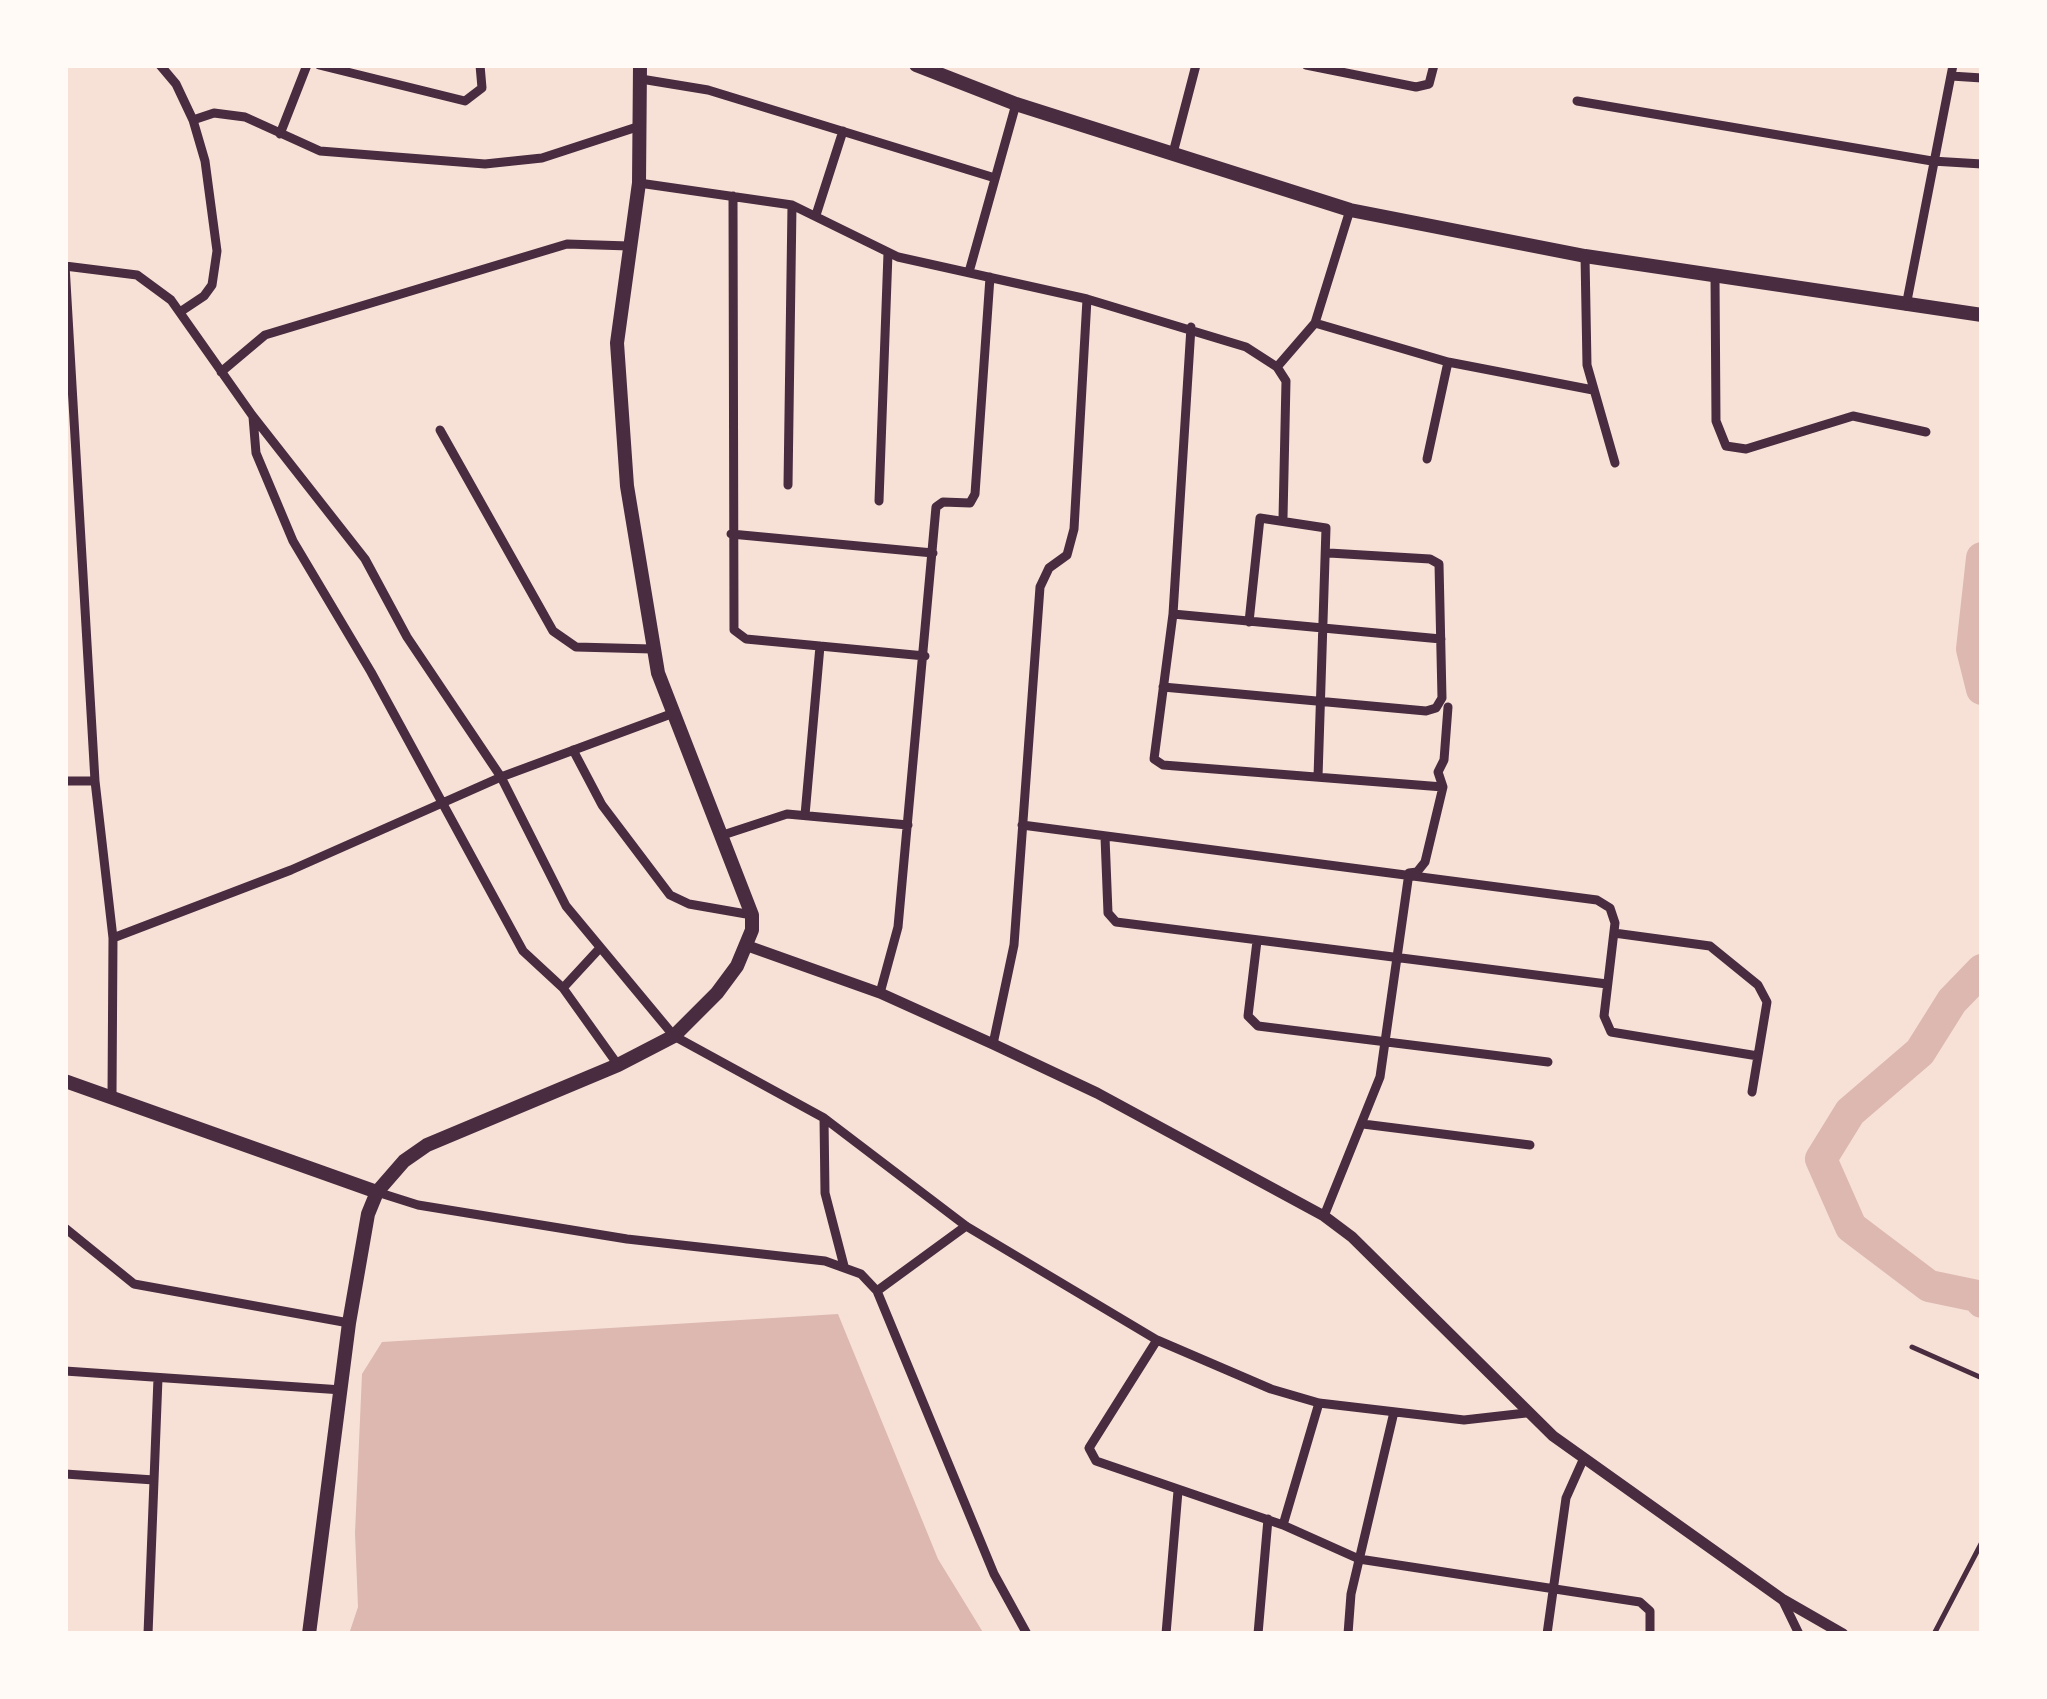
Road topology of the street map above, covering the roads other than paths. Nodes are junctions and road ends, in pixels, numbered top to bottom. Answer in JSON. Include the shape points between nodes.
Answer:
{"nodes":[{"id":1,"x":160,"y":65,"type":"edge"},
{"id":2,"x":307,"y":65,"type":"edge"},
{"id":3,"x":319,"y":65,"type":"edge"},
{"id":4,"x":480,"y":65,"type":"edge"},
{"id":5,"x":916,"y":65,"type":"edge"},
{"id":6,"x":1196,"y":65,"type":"edge"},
{"id":7,"x":1306,"y":65,"type":"edge"},
{"id":8,"x":1434,"y":65,"type":"edge"},
{"id":9,"x":1952,"y":71,"type":"edge"},
{"id":10,"x":641,"y":72,"type":"edge"},
{"id":11,"x":1982,"y":78,"type":"edge"},
{"id":12,"x":1578,"y":101,"type":"dead end"},
{"id":13,"x":1016,"y":104,"type":"junction"},
{"id":14,"x":193,"y":120,"type":"junction"},
{"id":15,"x":642,"y":126,"type":"junction"},
{"id":16,"x":843,"y":131,"type":"junction"},
{"id":17,"x":280,"y":134,"type":"junction"},
{"id":18,"x":1172,"y":153,"type":"junction"},
{"id":19,"x":1932,"y":160,"type":"junction"},
{"id":20,"x":1982,"y":164,"type":"edge"},
{"id":21,"x":995,"y":178,"type":"junction"},
{"id":22,"x":640,"y":183,"type":"junction"},
{"id":23,"x":733,"y":196,"type":"junction"},
{"id":24,"x":792,"y":205,"type":"junction"},
{"id":25,"x":1350,"y":210,"type":"junction"},
{"id":26,"x":816,"y":215,"type":"junction"},
{"id":27,"x":629,"y":246,"type":"junction"},
{"id":28,"x":888,"y":253,"type":"junction"},
{"id":29,"x":1585,"y":256,"type":"junction"},
{"id":30,"x":65,"y":265,"type":"edge"},
{"id":31,"x":968,"y":272,"type":"junction"},
{"id":32,"x":1715,"y":276,"type":"junction"},
{"id":33,"x":990,"y":277,"type":"junction"},
{"id":34,"x":1088,"y":299,"type":"junction"},
{"id":35,"x":1906,"y":306,"type":"junction"},
{"id":36,"x":180,"y":312,"type":"junction"},
{"id":37,"x":1982,"y":315,"type":"edge"},
{"id":38,"x":1315,"y":322,"type":"junction"},
{"id":39,"x":1191,"y":327,"type":"junction"},
{"id":40,"x":1448,"y":362,"type":"junction"},
{"id":41,"x":1277,"y":367,"type":"junction"},
{"id":42,"x":221,"y":372,"type":"junction"},
{"id":43,"x":1593,"y":390,"type":"junction"},
{"id":44,"x":252,"y":414,"type":"junction"},
{"id":45,"x":440,"y":430,"type":"dead end"},
{"id":46,"x":1926,"y":432,"type":"dead end"},
{"id":47,"x":1427,"y":459,"type":"dead end"},
{"id":48,"x":1615,"y":463,"type":"dead end"},
{"id":49,"x":788,"y":486,"type":"dead end"},
{"id":50,"x":879,"y":501,"type":"dead end"},
{"id":51,"x":1283,"y":518,"type":"junction"},
{"id":52,"x":731,"y":534,"type":"junction"},
{"id":53,"x":932,"y":553,"type":"junction"},
{"id":54,"x":1329,"y":553,"type":"junction"},
{"id":55,"x":1174,"y":614,"type":"junction"},
{"id":56,"x":1250,"y":622,"type":"junction"},
{"id":57,"x":1326,"y":631,"type":"junction"},
{"id":58,"x":1441,"y":639,"type":"junction"},
{"id":59,"x":820,"y":646,"type":"junction"},
{"id":60,"x":652,"y":649,"type":"junction"},
{"id":61,"x":924,"y":656,"type":"junction"},
{"id":62,"x":1163,"y":687,"type":"junction"},
{"id":63,"x":1323,"y":700,"type":"junction"},
{"id":64,"x":1448,"y":707,"type":"dead end"},
{"id":65,"x":671,"y":714,"type":"junction"},
{"id":66,"x":574,"y":750,"type":"junction"},
{"id":67,"x":501,"y":776,"type":"junction"},
{"id":68,"x":1318,"y":777,"type":"junction"},
{"id":69,"x":65,"y":781,"type":"edge"},
{"id":70,"x":95,"y":781,"type":"junction"},
{"id":71,"x":1442,"y":787,"type":"junction"},
{"id":72,"x":443,"y":806,"type":"junction"},
{"id":73,"x":805,"y":815,"type":"junction"},
{"id":74,"x":908,"y":824,"type":"junction"},
{"id":75,"x":1022,"y":826,"type":"junction"},
{"id":76,"x":720,"y":836,"type":"junction"},
{"id":77,"x":1105,"y":837,"type":"junction"},
{"id":78,"x":1409,"y":873,"type":"junction"},
{"id":79,"x":752,"y":915,"type":"junction"},
{"id":80,"x":1614,"y":933,"type":"junction"},
{"id":81,"x":113,"y":938,"type":"junction"},
{"id":82,"x":1258,"y":942,"type":"junction"},
{"id":83,"x":748,"y":946,"type":"junction"},
{"id":84,"x":599,"y":949,"type":"junction"},
{"id":85,"x":1397,"y":959,"type":"junction"},
{"id":86,"x":1608,"y":984,"type":"junction"},
{"id":87,"x":562,"y":988,"type":"junction"},
{"id":88,"x":880,"y":993,"type":"junction"},
{"id":89,"x":674,"y":1036,"type":"junction"},
{"id":90,"x":992,"y":1044,"type":"junction"},
{"id":91,"x":1387,"y":1044,"type":"junction"},
{"id":92,"x":1758,"y":1056,"type":"junction"},
{"id":93,"x":1548,"y":1062,"type":"dead end"},
{"id":94,"x":618,"y":1066,"type":"junction"},
{"id":95,"x":65,"y":1081,"type":"edge"},
{"id":96,"x":1752,"y":1092,"type":"dead end"},
{"id":97,"x":112,"y":1095,"type":"junction"},
{"id":98,"x":824,"y":1118,"type":"junction"},
{"id":99,"x":1363,"y":1124,"type":"junction"},
{"id":100,"x":1530,"y":1144,"type":"dead end"},
{"id":101,"x":377,"y":1192,"type":"junction"},
{"id":102,"x":1324,"y":1216,"type":"junction"},
{"id":103,"x":966,"y":1226,"type":"junction"},
{"id":104,"x":65,"y":1228,"type":"edge"},
{"id":105,"x":844,"y":1266,"type":"junction"},
{"id":106,"x":877,"y":1291,"type":"junction"},
{"id":107,"x":348,"y":1323,"type":"junction"},
{"id":108,"x":1157,"y":1340,"type":"junction"},
{"id":109,"x":1912,"y":1347,"type":"dead end"},
{"id":110,"x":65,"y":1371,"type":"edge"},
{"id":111,"x":158,"y":1378,"type":"junction"},
{"id":112,"x":1982,"y":1378,"type":"edge"},
{"id":113,"x":342,"y":1390,"type":"junction"},
{"id":114,"x":1319,"y":1402,"type":"junction"},
{"id":115,"x":1394,"y":1412,"type":"junction"},
{"id":116,"x":1526,"y":1413,"type":"junction"},
{"id":117,"x":1583,"y":1460,"type":"junction"},
{"id":118,"x":65,"y":1474,"type":"edge"},
{"id":119,"x":154,"y":1480,"type":"junction"},
{"id":120,"x":1178,"y":1491,"type":"junction"},
{"id":121,"x":1268,"y":1520,"type":"junction"},
{"id":122,"x":1282,"y":1525,"type":"junction"},
{"id":123,"x":1982,"y":1542,"type":"edge"},
{"id":124,"x":1359,"y":1558,"type":"junction"},
{"id":125,"x":1552,"y":1589,"type":"junction"},
{"id":126,"x":1782,"y":1599,"type":"junction"},
{"id":127,"x":148,"y":1634,"type":"edge"},
{"id":128,"x":309,"y":1634,"type":"edge"},
{"id":129,"x":1028,"y":1634,"type":"edge"},
{"id":130,"x":1166,"y":1634,"type":"edge"},
{"id":131,"x":1258,"y":1634,"type":"edge"},
{"id":132,"x":1348,"y":1634,"type":"edge"},
{"id":133,"x":1547,"y":1634,"type":"edge"},
{"id":134,"x":1650,"y":1634,"type":"edge"},
{"id":135,"x":1799,"y":1634,"type":"edge"},
{"id":136,"x":1843,"y":1634,"type":"edge"},
{"id":137,"x":1934,"y":1634,"type":"edge"}],
"edges":[{"from":1,"to":14,"type":"street"},
{"from":2,"to":17,"type":"street"},
{"from":3,"to":4,"type":"street","via":[[465,101],[482,88]]},
{"from":5,"to":13,"type":"main road"},
{"from":6,"to":18,"type":"street"},
{"from":7,"to":8,"type":"street","via":[[1416,87],[1429,84]]},
{"from":9,"to":11,"type":"street"},
{"from":9,"to":19,"type":"street"},
{"from":10,"to":15,"type":"main road"},
{"from":10,"to":16,"type":"street"},
{"from":12,"to":19,"type":"street"},
{"from":13,"to":18,"type":"main road"},
{"from":13,"to":21,"type":"street"},
{"from":14,"to":17,"type":"street","via":[[214,113],[246,116]]},
{"from":14,"to":36,"type":"street","via":[[217,251],[212,284]]},
{"from":15,"to":17,"type":"street","via":[[506,163],[358,156],[320,151]]},
{"from":15,"to":22,"type":"main road"},
{"from":16,"to":21,"type":"street"},
{"from":16,"to":26,"type":"street"},
{"from":18,"to":25,"type":"main road"},
{"from":19,"to":20,"type":"street"},
{"from":19,"to":35,"type":"street"},
{"from":21,"to":31,"type":"street"},
{"from":22,"to":23,"type":"street"},
{"from":22,"to":27,"type":"main road"},
{"from":23,"to":24,"type":"street"},
{"from":23,"to":52,"type":"street"},
{"from":24,"to":26,"type":"street"},
{"from":24,"to":49,"type":"street"},
{"from":25,"to":29,"type":"main road"},
{"from":25,"to":38,"type":"street"},
{"from":26,"to":28,"type":"street"},
{"from":27,"to":42,"type":"street","via":[[567,244],[265,335]]},
{"from":27,"to":60,"type":"main road","via":[[620,294],[618,392]]},
{"from":28,"to":31,"type":"street"},
{"from":28,"to":50,"type":"street"},
{"from":29,"to":32,"type":"main road"},
{"from":29,"to":43,"type":"street","via":[[1584,343]]},
{"from":30,"to":36,"type":"street","via":[[149,279]]},
{"from":30,"to":70,"type":"street"},
{"from":31,"to":33,"type":"street"},
{"from":32,"to":35,"type":"main road"},
{"from":32,"to":46,"type":"street","via":[[1716,422],[1726,446],[1746,449],[1853,416]]},
{"from":33,"to":34,"type":"street"},
{"from":33,"to":53,"type":"street","via":[[975,494],[963,504],[939,503]]},
{"from":34,"to":39,"type":"street"},
{"from":34,"to":75,"type":"street","via":[[1074,528],[1067,555],[1049,568],[1040,587]]},
{"from":35,"to":37,"type":"main road"},
{"from":36,"to":42,"type":"street"},
{"from":38,"to":40,"type":"street"},
{"from":38,"to":41,"type":"street"},
{"from":39,"to":41,"type":"street","via":[[1246,347]]},
{"from":39,"to":55,"type":"street"},
{"from":40,"to":43,"type":"street"},
{"from":40,"to":47,"type":"street"},
{"from":41,"to":51,"type":"street","via":[[1288,389]]},
{"from":42,"to":44,"type":"street"},
{"from":43,"to":48,"type":"street"},
{"from":44,"to":67,"type":"street","via":[[365,559],[407,637]]},
{"from":44,"to":72,"type":"street","via":[[256,453],[293,541]]},
{"from":45,"to":60,"type":"street","via":[[553,630],[576,647]]},
{"from":51,"to":54,"type":"street","via":[[1326,528]]},
{"from":51,"to":56,"type":"street","via":[[1258,522]]},
{"from":52,"to":53,"type":"street"},
{"from":52,"to":59,"type":"street","via":[[734,630],[746,640]]},
{"from":53,"to":61,"type":"street"},
{"from":54,"to":57,"type":"street"},
{"from":54,"to":58,"type":"street","via":[[1436,560]]},
{"from":55,"to":56,"type":"street"},
{"from":55,"to":62,"type":"street"},
{"from":56,"to":57,"type":"street"},
{"from":57,"to":58,"type":"street"},
{"from":57,"to":63,"type":"street"},
{"from":58,"to":63,"type":"street","via":[[1442,698],[1436,708]]},
{"from":59,"to":61,"type":"street"},
{"from":59,"to":73,"type":"street"},
{"from":60,"to":65,"type":"main road"},
{"from":61,"to":74,"type":"street"},
{"from":62,"to":63,"type":"street"},
{"from":62,"to":68,"type":"street","via":[[1157,763]]},
{"from":63,"to":68,"type":"street"},
{"from":64,"to":71,"type":"street","via":[[1438,772]]},
{"from":65,"to":66,"type":"street"},
{"from":65,"to":76,"type":"main road"},
{"from":66,"to":67,"type":"street"},
{"from":66,"to":79,"type":"street","via":[[602,805],[670,896]]},
{"from":67,"to":72,"type":"street"},
{"from":67,"to":84,"type":"street","via":[[566,906]]},
{"from":68,"to":71,"type":"street"},
{"from":69,"to":70,"type":"street"},
{"from":70,"to":81,"type":"street"},
{"from":71,"to":78,"type":"street","via":[[1425,862]]},
{"from":72,"to":81,"type":"street"},
{"from":72,"to":87,"type":"street","via":[[531,962]]},
{"from":73,"to":74,"type":"street"},
{"from":73,"to":76,"type":"street","via":[[774,817]]},
{"from":74,"to":88,"type":"street","via":[[898,927]]},
{"from":75,"to":77,"type":"street"},
{"from":75,"to":90,"type":"street","via":[[1012,956]]},
{"from":76,"to":79,"type":"main road"},
{"from":77,"to":78,"type":"street"},
{"from":77,"to":82,"type":"street","via":[[1110,918]]},
{"from":78,"to":80,"type":"street","via":[[1597,900],[1614,915]]},
{"from":78,"to":85,"type":"street"},
{"from":79,"to":83,"type":"main road"},
{"from":80,"to":86,"type":"street"},
{"from":80,"to":92,"type":"street","via":[[1695,940],[1718,951],[1764,993]]},
{"from":81,"to":97,"type":"street"},
{"from":82,"to":85,"type":"street"},
{"from":82,"to":91,"type":"street","via":[[1248,1016],[1254,1024]]},
{"from":83,"to":88,"type":"street"},
{"from":83,"to":89,"type":"main road","via":[[718,993]]},
{"from":84,"to":87,"type":"street"},
{"from":84,"to":89,"type":"street"},
{"from":85,"to":86,"type":"street"},
{"from":85,"to":91,"type":"street"},
{"from":86,"to":92,"type":"street","via":[[1604,1016],[1617,1035]]},
{"from":87,"to":94,"type":"street"},
{"from":88,"to":90,"type":"street"},
{"from":89,"to":94,"type":"main road"},
{"from":89,"to":98,"type":"street"},
{"from":90,"to":102,"type":"street"},
{"from":91,"to":93,"type":"street"},
{"from":91,"to":99,"type":"street"},
{"from":92,"to":96,"type":"street"},
{"from":94,"to":101,"type":"main road","via":[[427,1145]]},
{"from":95,"to":97,"type":"main road"},
{"from":97,"to":101,"type":"main road"},
{"from":98,"to":103,"type":"street"},
{"from":98,"to":105,"type":"street","via":[[825,1194]]},
{"from":99,"to":100,"type":"street"},
{"from":99,"to":102,"type":"street"},
{"from":101,"to":105,"type":"street","via":[[608,1236]]},
{"from":101,"to":107,"type":"main road"},
{"from":102,"to":116,"type":"street"},
{"from":103,"to":106,"type":"street"},
{"from":103,"to":108,"type":"street"},
{"from":104,"to":107,"type":"street","via":[[134,1284]]},
{"from":105,"to":106,"type":"street"},
{"from":106,"to":129,"type":"street","via":[[994,1574]]},
{"from":107,"to":113,"type":"main road"},
{"from":108,"to":114,"type":"street","via":[[1271,1389]]},
{"from":108,"to":120,"type":"street","via":[[1089,1453]]},
{"from":109,"to":112,"type":"lane"},
{"from":110,"to":111,"type":"street"},
{"from":111,"to":113,"type":"street"},
{"from":111,"to":119,"type":"street"},
{"from":113,"to":128,"type":"main road"},
{"from":114,"to":115,"type":"street"},
{"from":114,"to":122,"type":"street"},
{"from":115,"to":116,"type":"street","via":[[1464,1420]]},
{"from":115,"to":124,"type":"street"},
{"from":116,"to":117,"type":"street"},
{"from":117,"to":125,"type":"street","via":[[1566,1498]]},
{"from":117,"to":126,"type":"street"},
{"from":118,"to":119,"type":"street"},
{"from":119,"to":127,"type":"street"},
{"from":120,"to":121,"type":"street"},
{"from":120,"to":130,"type":"street"},
{"from":121,"to":122,"type":"street"},
{"from":121,"to":131,"type":"street"},
{"from":122,"to":124,"type":"street"},
{"from":123,"to":137,"type":"lane"},
{"from":124,"to":125,"type":"street"},
{"from":124,"to":132,"type":"street"},
{"from":125,"to":133,"type":"street"},
{"from":125,"to":134,"type":"street","via":[[1640,1602],[1650,1611]]},
{"from":126,"to":135,"type":"street"},
{"from":126,"to":136,"type":"street"}]}
